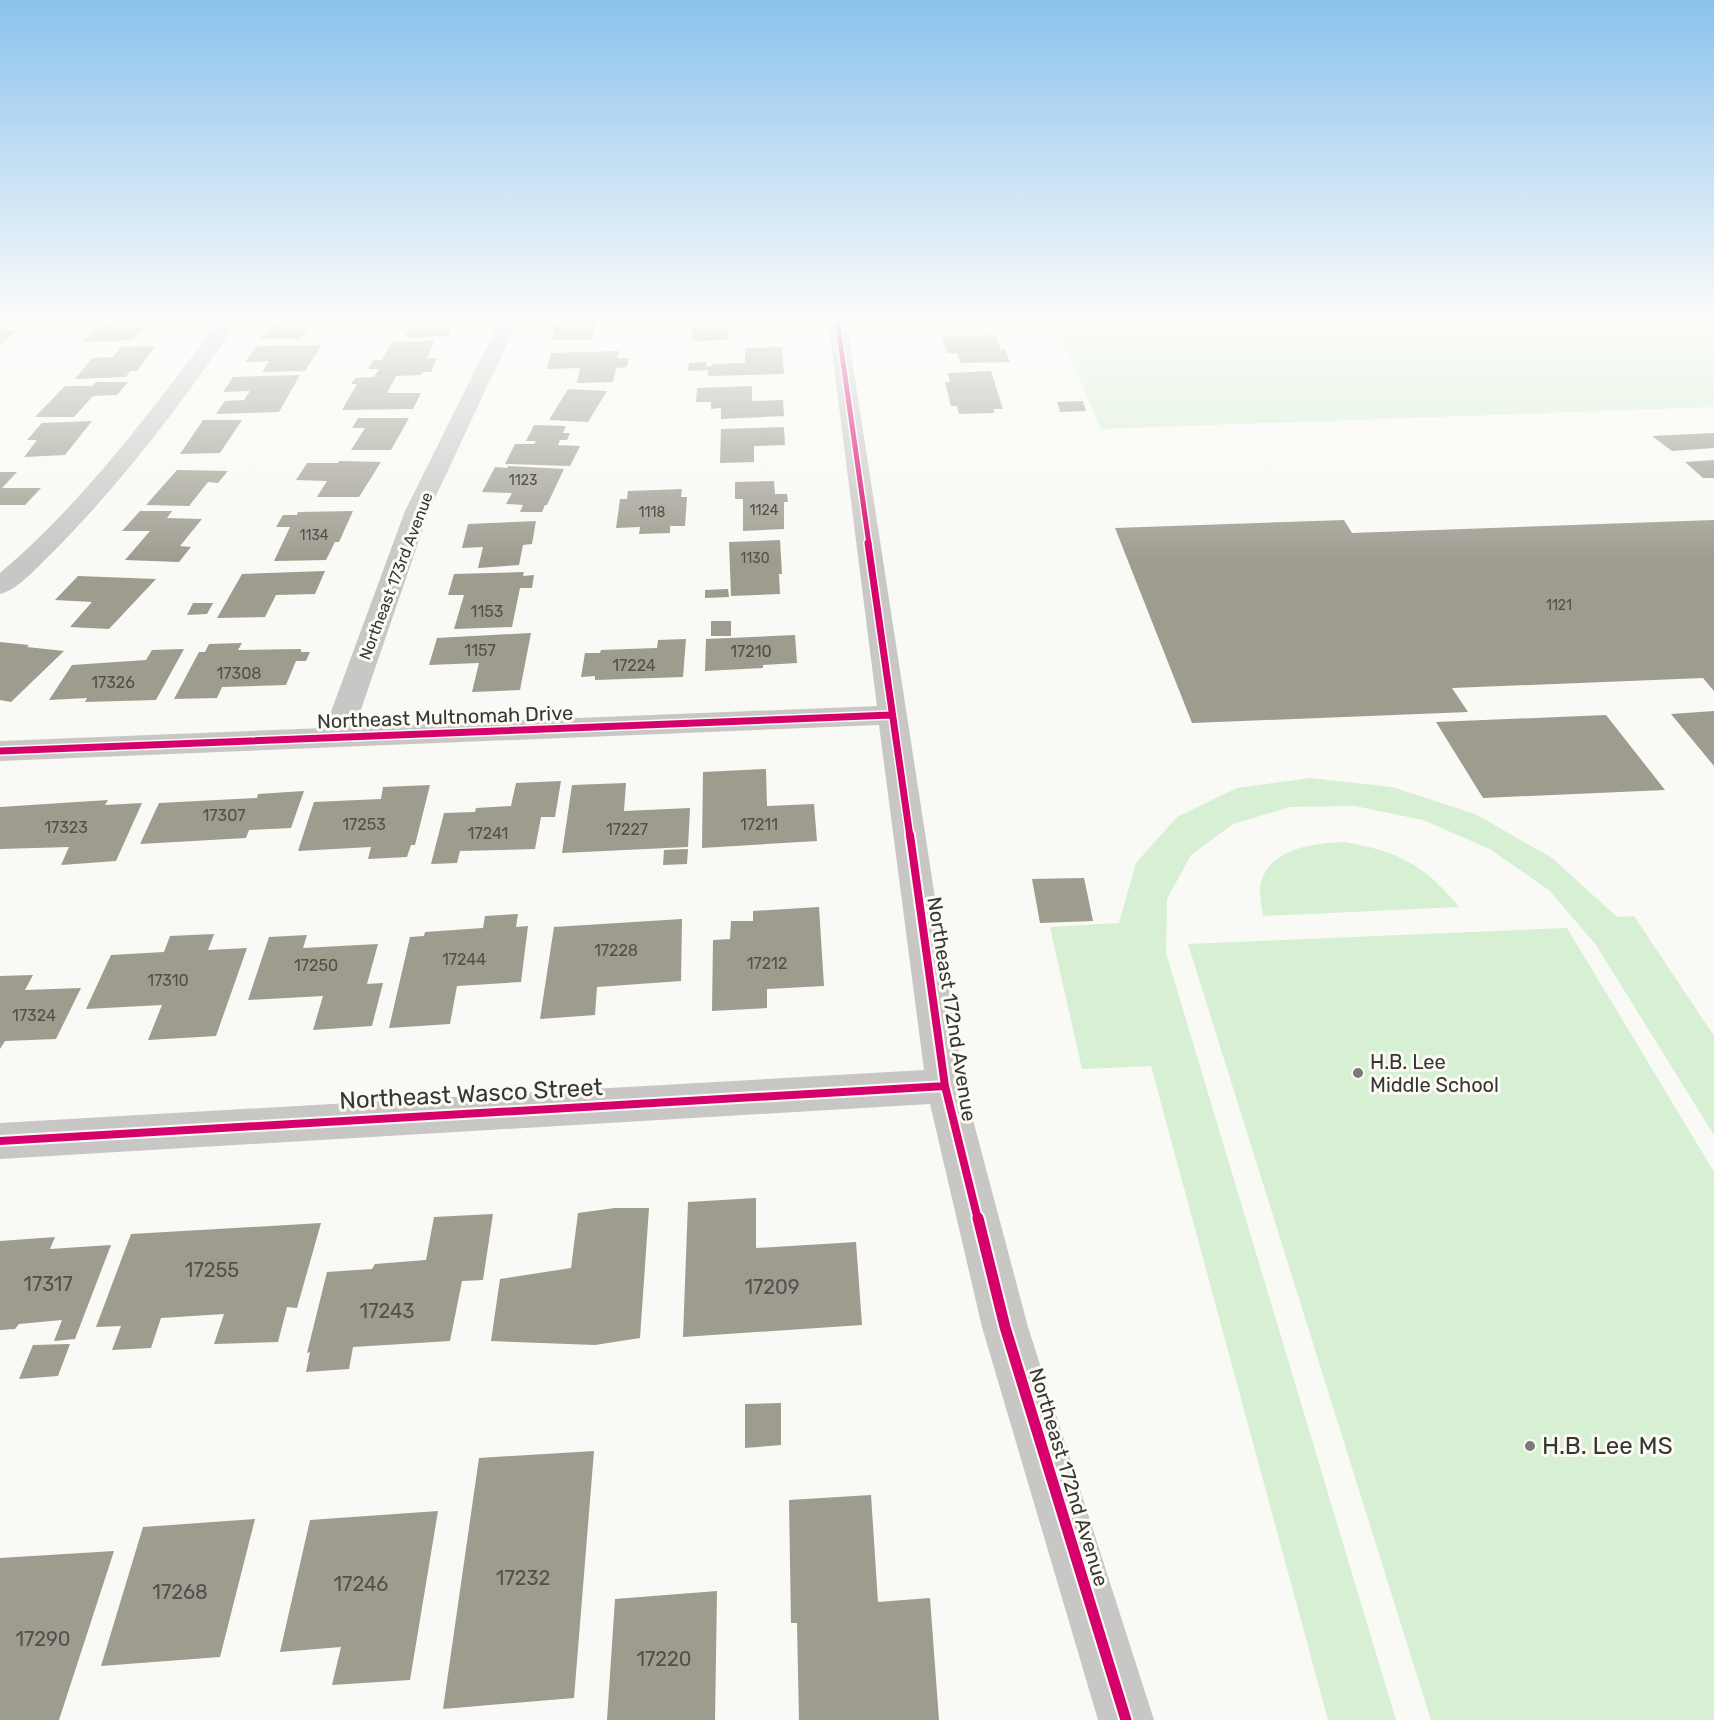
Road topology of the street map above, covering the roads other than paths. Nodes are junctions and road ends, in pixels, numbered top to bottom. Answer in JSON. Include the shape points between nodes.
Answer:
{"nodes":[{"id":1,"x":167,"y":400,"type":"edge"},
{"id":2,"x":470,"y":400,"type":"edge"},
{"id":3,"x":848,"y":400,"type":"edge"},
{"id":4,"x":0,"y":586,"type":"edge"},
{"id":5,"x":891,"y":715,"type":"junction"},
{"id":6,"x":336,"y":738,"type":"junction"},
{"id":7,"x":0,"y":751,"type":"edge"},
{"id":8,"x":945,"y":1086,"type":"junction"},
{"id":9,"x":0,"y":1141,"type":"edge"},
{"id":10,"x":1126,"y":1720,"type":"edge"}],
"edges":[{"from":1,"to":4,"type":"street","via":[[91,498],[55,537]]},
{"from":2,"to":6,"type":"street","name":"Northeast 173rd Avenue","via":[[417,511]]},
{"from":3,"to":5,"type":"street","name":"Northeast 172nd Avenue"},
{"from":5,"to":6,"type":"street","name":"Northeast Multnomah Drive"},
{"from":5,"to":8,"type":"street","name":"Northeast 172nd Avenue"},
{"from":6,"to":7,"type":"street","name":"Northeast Multnomah Drive"},
{"from":8,"to":9,"type":"street","name":"Northeast Wasco Street"},
{"from":8,"to":10,"type":"street","name":"Northeast 172nd Avenue","via":[[1005,1326]]}]}
